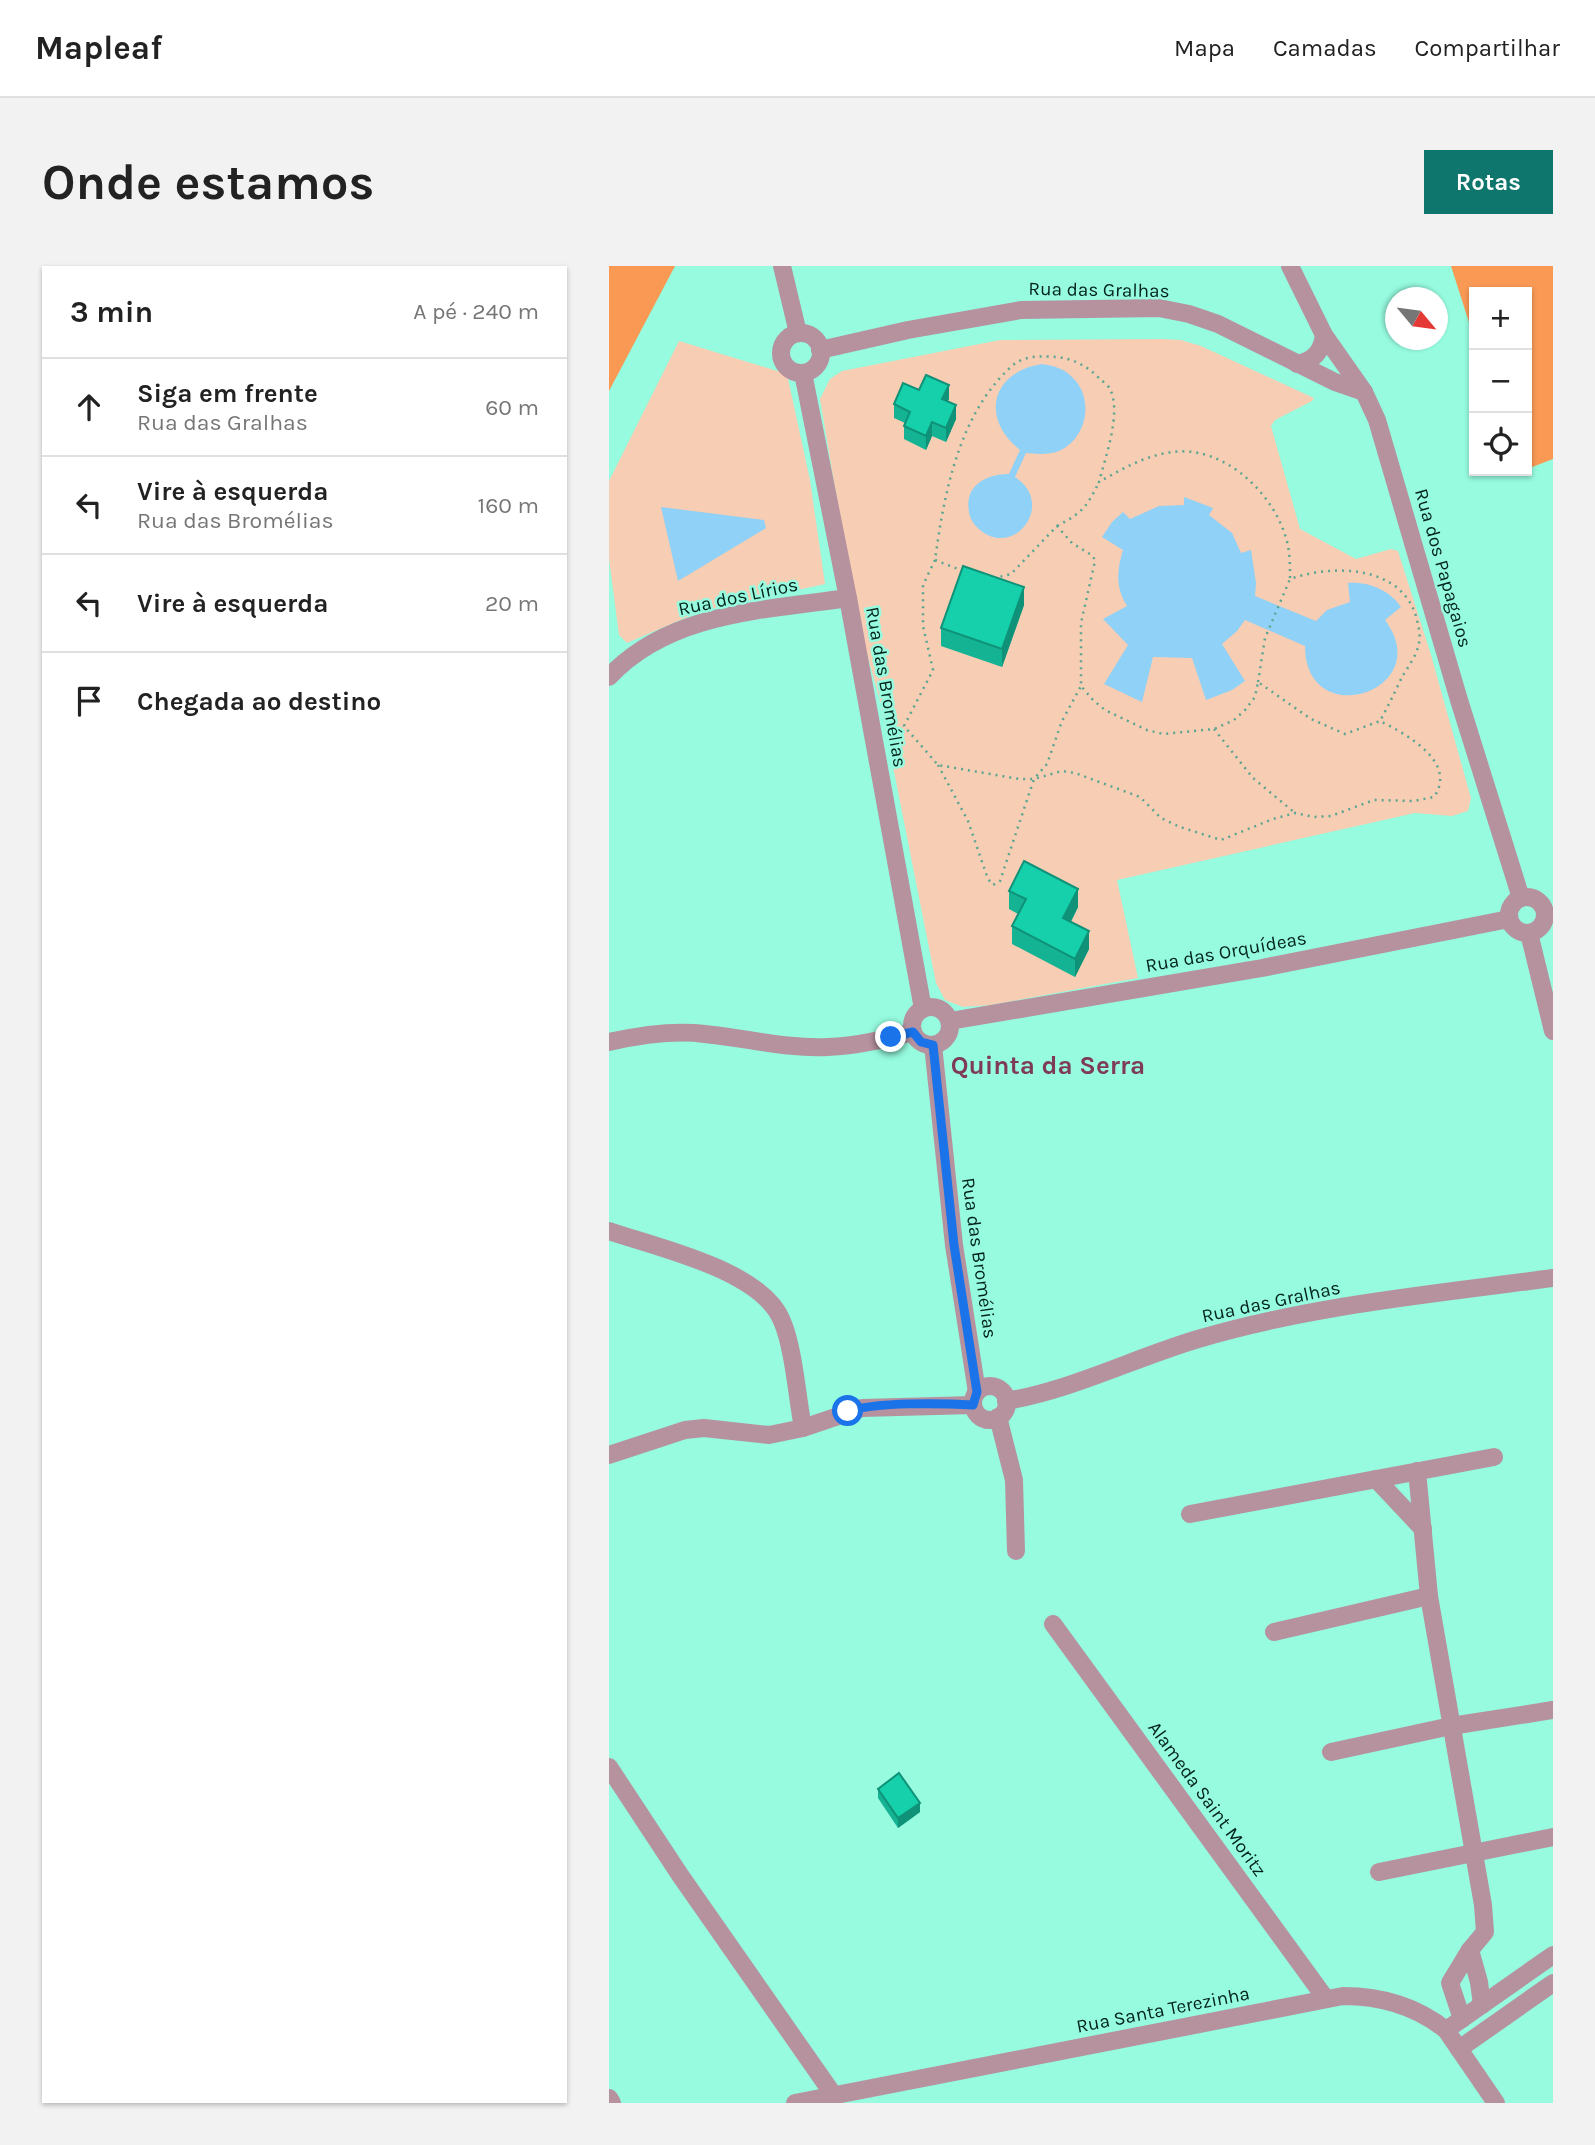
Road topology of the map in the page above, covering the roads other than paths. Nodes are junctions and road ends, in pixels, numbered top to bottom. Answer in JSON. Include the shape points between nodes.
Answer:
{"nodes":[{"id":1,"x":782,"y":266,"type":"edge"},
{"id":2,"x":1290,"y":266,"type":"edge"},
{"id":3,"x":797,"y":333,"type":"junction"},
{"id":4,"x":1324,"y":335,"type":"junction"},
{"id":5,"x":821,"y":350,"type":"junction"},
{"id":6,"x":1297,"y":364,"type":"junction"},
{"id":7,"x":803,"y":373,"type":"junction"},
{"id":8,"x":1364,"y":392,"type":"junction"},
{"id":9,"x":848,"y":598,"type":"junction"},
{"id":10,"x":609,"y":677,"type":"edge"},
{"id":11,"x":1521,"y":898,"type":"junction"},
{"id":12,"x":1509,"y":919,"type":"junction"},
{"id":13,"x":1529,"y":933,"type":"junction"},
{"id":14,"x":923,"y":1009,"type":"junction"},
{"id":15,"x":950,"y":1021,"type":"junction"},
{"id":16,"x":1553,"y":1031,"type":"edge"},
{"id":17,"x":913,"y":1032,"type":"junction"},
{"id":18,"x":613,"y":1037,"type":"edge"},
{"id":19,"x":933,"y":1045,"type":"junction"},
{"id":20,"x":609,"y":1231,"type":"edge"},
{"id":21,"x":1553,"y":1278,"type":"edge"},
{"id":22,"x":975,"y":1399,"type":"junction"},
{"id":23,"x":1006,"y":1401,"type":"junction"},
{"id":24,"x":998,"y":1417,"type":"junction"},
{"id":25,"x":803,"y":1428,"type":"junction"},
{"id":26,"x":609,"y":1455,"type":"edge"},
{"id":27,"x":1494,"y":1457,"type":"dead end"},
{"id":28,"x":1417,"y":1471,"type":"junction"},
{"id":29,"x":1376,"y":1479,"type":"junction"},
{"id":30,"x":1190,"y":1514,"type":"dead end"},
{"id":31,"x":1423,"y":1529,"type":"junction"},
{"id":32,"x":1016,"y":1551,"type":"dead end"},
{"id":33,"x":1429,"y":1596,"type":"junction"},
{"id":34,"x":1053,"y":1624,"type":"dead end"},
{"id":35,"x":1274,"y":1632,"type":"dead end"},
{"id":36,"x":1553,"y":1710,"type":"edge"},
{"id":37,"x":1451,"y":1726,"type":"junction"},
{"id":38,"x":1331,"y":1752,"type":"dead end"},
{"id":39,"x":609,"y":1767,"type":"edge"},
{"id":40,"x":1553,"y":1837,"type":"edge"},
{"id":41,"x":1475,"y":1852,"type":"junction"},
{"id":42,"x":1379,"y":1872,"type":"dead end"},
{"id":43,"x":1470,"y":1950,"type":"junction"},
{"id":44,"x":1553,"y":1955,"type":"edge"},
{"id":45,"x":1553,"y":1983,"type":"edge"},
{"id":46,"x":1326,"y":1998,"type":"junction"},
{"id":47,"x":1485,"y":2003,"type":"junction"},
{"id":48,"x":1462,"y":2019,"type":"junction"},
{"id":49,"x":1500,"y":2020,"type":"junction"},
{"id":50,"x":1445,"y":2030,"type":"junction"},
{"id":51,"x":1459,"y":2049,"type":"junction"},
{"id":52,"x":835,"y":2097,"type":"junction"},
{"id":53,"x":609,"y":2098,"type":"edge"},
{"id":54,"x":612,"y":2103,"type":"edge"},
{"id":55,"x":795,"y":2103,"type":"edge"},
{"id":56,"x":1496,"y":2103,"type":"edge"}],
"edges":[{"from":1,"to":3,"type":"street"},
{"from":2,"to":4,"type":"street","name":"Rua dos Papagaios"},
{"from":3,"to":5,"type":"street","via":[[813,337]]},
{"from":3,"to":7,"type":"street","via":[[784,343],[782,360],[794,372]]},
{"from":4,"to":6,"type":"street","via":[[1316,356]]},
{"from":4,"to":8,"type":"street","name":"Rua dos Papagaios"},
{"from":5,"to":6,"type":"street","name":"Rua das Gralhas","via":[[1021,310],[1159,308],[1218,324]]},
{"from":5,"to":7,"type":"street","via":[[816,365]]},
{"from":6,"to":8,"type":"street","name":"Rua das Gralhas"},
{"from":7,"to":9,"type":"street","name":"Rua das Bromélias"},
{"from":8,"to":11,"type":"street","name":"Rua dos Papagaios","via":[[1377,420]]},
{"from":9,"to":10,"type":"street","name":"Rua dos Lírios","via":[[692,625],[626,659]]},
{"from":9,"to":14,"type":"street","name":"Rua das Bromélias"},
{"from":11,"to":12,"type":"street","via":[[1511,907]]},
{"from":11,"to":13,"type":"street","via":[[1533,898],[1545,914],[1541,926]]},
{"from":12,"to":13,"type":"street","via":[[1516,930]]},
{"from":12,"to":15,"type":"street","name":"Rua das Orquídeas","via":[[1262,968]]},
{"from":13,"to":16,"type":"street"},
{"from":14,"to":15,"type":"street","via":[[936,1007]]},
{"from":14,"to":17,"type":"street","via":[[914,1018]]},
{"from":15,"to":19,"type":"street","via":[[945,1039]]},
{"from":17,"to":18,"type":"street","via":[[829,1047],[704,1034]]},
{"from":17,"to":19,"type":"street","via":[[921,1042]]},
{"from":19,"to":22,"type":"street","name":"Rua das Bromélias"},
{"from":20,"to":25,"type":"street","via":[[742,1279],[769,1301],[786,1330]]},
{"from":21,"to":23,"type":"street","name":"Rua das Gralhas","via":[[1272,1320],[1197,1339],[1042,1393]]},
{"from":22,"to":23,"type":"street","via":[[988,1386],[1000,1390]]},
{"from":22,"to":24,"type":"street","via":[[979,1416]]},
{"from":22,"to":25,"type":"street","via":[[862,1408]]},
{"from":23,"to":24,"type":"street"},
{"from":24,"to":32,"type":"street","via":[[1014,1480]]},
{"from":25,"to":26,"type":"street","via":[[769,1435],[685,1430]]},
{"from":27,"to":28,"type":"street"},
{"from":28,"to":29,"type":"street"},
{"from":28,"to":31,"type":"street"},
{"from":29,"to":30,"type":"street"},
{"from":29,"to":31,"type":"street"},
{"from":31,"to":33,"type":"street"},
{"from":33,"to":35,"type":"street"},
{"from":33,"to":37,"type":"street"},
{"from":34,"to":46,"type":"street","name":"Alameda Saint Moritz"},
{"from":36,"to":37,"type":"street"},
{"from":37,"to":38,"type":"street"},
{"from":37,"to":41,"type":"street"},
{"from":39,"to":52,"type":"street"},
{"from":40,"to":41,"type":"street"},
{"from":41,"to":42,"type":"street"},
{"from":41,"to":43,"type":"street","via":[[1485,1932]]},
{"from":43,"to":47,"type":"street"},
{"from":43,"to":48,"type":"street","via":[[1450,1983]]},
{"from":44,"to":47,"type":"street"},
{"from":45,"to":49,"type":"street"},
{"from":46,"to":50,"type":"street","name":"Rua Santa Terezinha","via":[[1358,1996],[1389,2002],[1417,2011]]},
{"from":46,"to":52,"type":"street","name":"Rua Santa Terezinha"},
{"from":47,"to":48,"type":"street"},
{"from":47,"to":49,"type":"street"},
{"from":48,"to":50,"type":"street"},
{"from":49,"to":51,"type":"street"},
{"from":50,"to":51,"type":"street","name":"Rua Santa Terezinha"},
{"from":51,"to":56,"type":"street","name":"Rua Santa Terezinha"},
{"from":52,"to":55,"type":"street","name":"Rua Santa Terezinha"},
{"from":53,"to":54,"type":"street"}]}
